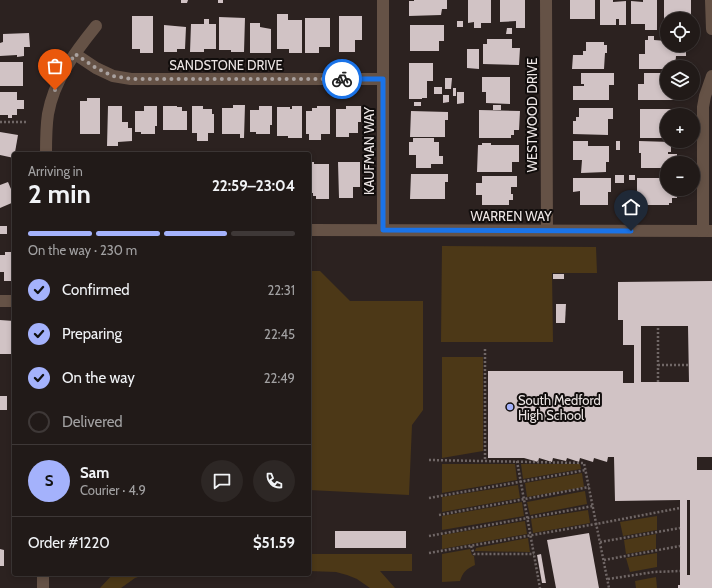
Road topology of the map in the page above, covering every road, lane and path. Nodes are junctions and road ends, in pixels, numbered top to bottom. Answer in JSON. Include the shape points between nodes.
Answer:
{"nodes":[{"id":1,"x":383,"y":0,"type":"edge"},
{"id":2,"x":546,"y":0,"type":"edge"},
{"id":3,"x":711,"y":0,"type":"edge"},
{"id":4,"x":96,"y":26,"type":"dead end"},
{"id":5,"x":712,"y":29,"type":"edge"},
{"id":6,"x":75,"y":54,"type":"junction"},
{"id":7,"x":712,"y":76,"type":"edge"},
{"id":8,"x":383,"y":79,"type":"junction"},
{"id":9,"x":0,"y":122,"type":"edge"},
{"id":10,"x":27,"y":122,"type":"dead end"},
{"id":11,"x":46,"y":152,"type":"edge"},
{"id":12,"x":311,"y":230,"type":"edge"},
{"id":13,"x":383,"y":230,"type":"junction"},
{"id":14,"x":547,"y":230,"type":"junction"},
{"id":15,"x":708,"y":231,"type":"edge"},
{"id":16,"x":0,"y":301,"type":"edge"},
{"id":17,"x":12,"y":301,"type":"edge"},
{"id":18,"x":658,"y":326,"type":"dead end"},
{"id":19,"x":485,"y":349,"type":"dead end"},
{"id":20,"x":658,"y":365,"type":"junction"},
{"id":21,"x":689,"y":365,"type":"dead end"},
{"id":22,"x":658,"y":382,"type":"dead end"},
{"id":23,"x":429,"y":460,"type":"dead end"},
{"id":24,"x":485,"y":461,"type":"junction"},
{"id":25,"x":517,"y":461,"type":"junction"},
{"id":26,"x":586,"y":470,"type":"junction"},
{"id":27,"x":521,"y":481,"type":"junction"},
{"id":28,"x":589,"y":487,"type":"junction"},
{"id":29,"x":429,"y":498,"type":"dead end"},
{"id":30,"x":524,"y":499,"type":"junction"},
{"id":31,"x":593,"y":506,"type":"junction"},
{"id":32,"x":680,"y":508,"type":"dead end"},
{"id":33,"x":439,"y":515,"type":"dead end"},
{"id":34,"x":527,"y":518,"type":"junction"},
{"id":35,"x":596,"y":524,"type":"junction"},
{"id":36,"x":680,"y":528,"type":"dead end"},
{"id":37,"x":430,"y":536,"type":"dead end"},
{"id":38,"x":530,"y":536,"type":"junction"},
{"id":39,"x":600,"y":542,"type":"junction"},
{"id":40,"x":471,"y":546,"type":"junction"},
{"id":41,"x":680,"y":546,"type":"dead end"},
{"id":42,"x":430,"y":553,"type":"dead end"},
{"id":43,"x":534,"y":554,"type":"junction"},
{"id":44,"x":604,"y":560,"type":"junction"},
{"id":45,"x":680,"y":571,"type":"dead end"},
{"id":46,"x":43,"y":576,"type":"edge"},
{"id":47,"x":607,"y":580,"type":"junction"},
{"id":48,"x":43,"y":588,"type":"edge"},
{"id":49,"x":540,"y":588,"type":"edge"},
{"id":50,"x":609,"y":588,"type":"edge"}],
"edges":[{"from":1,"to":8,"type":"street","name":"KAUFMAN WAY"},
{"from":2,"to":14,"type":"street","name":"WESTWOOD DRIVE"},
{"from":3,"to":5,"type":"street"},
{"from":4,"to":6,"type":"street"},
{"from":6,"to":8,"type":"street","name":"SANDSTONE DRIVE","via":[[113,76],[131,79]]},
{"from":6,"to":11,"type":"street","via":[[59,80],[51,100]]},
{"from":7,"to":15,"type":"street","via":[[703,107]]},
{"from":8,"to":13,"type":"street","name":"KAUFMAN WAY"},
{"from":9,"to":10,"type":"path"},
{"from":12,"to":13,"type":"street","name":"WARREN WAY"},
{"from":13,"to":14,"type":"street","name":"WARREN WAY"},
{"from":14,"to":15,"type":"street","name":"WARREN WAY"},
{"from":16,"to":17,"type":"street"},
{"from":18,"to":20,"type":"path"},
{"from":19,"to":24,"type":"path"},
{"from":20,"to":21,"type":"path"},
{"from":20,"to":22,"type":"path"},
{"from":23,"to":24,"type":"path"},
{"from":24,"to":25,"type":"path"},
{"from":25,"to":26,"type":"path","via":[[584,463]]},
{"from":25,"to":27,"type":"path"},
{"from":26,"to":27,"type":"path"},
{"from":26,"to":28,"type":"path"},
{"from":27,"to":29,"type":"path"},
{"from":27,"to":30,"type":"path"},
{"from":28,"to":30,"type":"path"},
{"from":28,"to":31,"type":"path"},
{"from":30,"to":33,"type":"path"},
{"from":30,"to":34,"type":"path"},
{"from":31,"to":34,"type":"path"},
{"from":31,"to":35,"type":"path"},
{"from":32,"to":35,"type":"path"},
{"from":34,"to":37,"type":"path"},
{"from":34,"to":38,"type":"path"},
{"from":35,"to":38,"type":"path"},
{"from":35,"to":39,"type":"path"},
{"from":36,"to":39,"type":"path"},
{"from":38,"to":40,"type":"path"},
{"from":38,"to":43,"type":"path"},
{"from":39,"to":44,"type":"path"},
{"from":40,"to":42,"type":"path"},
{"from":40,"to":43,"type":"path","via":[[474,554]]},
{"from":41,"to":44,"type":"path"},
{"from":43,"to":49,"type":"path"},
{"from":44,"to":47,"type":"path"},
{"from":45,"to":47,"type":"path","via":[[654,572]]},
{"from":46,"to":48,"type":"street"},
{"from":47,"to":50,"type":"path"}]}
